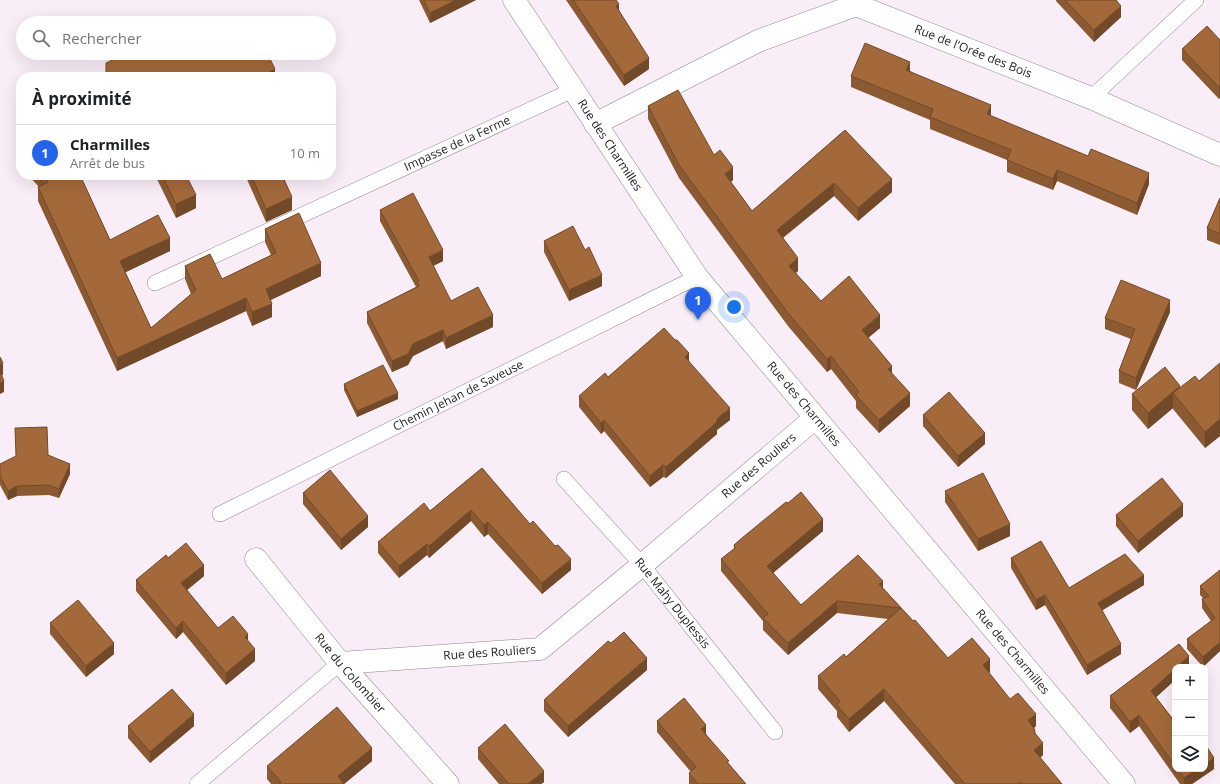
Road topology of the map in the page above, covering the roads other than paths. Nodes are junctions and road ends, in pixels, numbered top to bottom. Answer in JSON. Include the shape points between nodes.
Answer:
{"nodes":[{"id":1,"x":514,"y":0,"type":"edge"},
{"id":2,"x":1196,"y":0,"type":"edge"},
{"id":3,"x":857,"y":3,"type":"edge"},
{"id":4,"x":573,"y":90,"type":"junction"},
{"id":5,"x":1090,"y":98,"type":"junction"},
{"id":6,"x":595,"y":124,"type":"junction"},
{"id":7,"x":1220,"y":155,"type":"edge"},
{"id":8,"x":697,"y":277,"type":"junction"},
{"id":9,"x":155,"y":283,"type":"dead end"},
{"id":10,"x":815,"y":418,"type":"junction"},
{"id":11,"x":564,"y":479,"type":"dead end"},
{"id":12,"x":220,"y":514,"type":"dead end"},
{"id":13,"x":256,"y":559,"type":"dead end"},
{"id":14,"x":642,"y":566,"type":"junction"},
{"id":15,"x":340,"y":664,"type":"junction"},
{"id":16,"x":775,"y":732,"type":"dead end"},
{"id":17,"x":197,"y":784,"type":"edge"},
{"id":18,"x":448,"y":784,"type":"edge"},
{"id":19,"x":1124,"y":784,"type":"edge"}],
"edges":[{"from":1,"to":4,"type":"street","name":"Rue des Charmilles"},
{"from":2,"to":5,"type":"lane"},
{"from":3,"to":5,"type":"street","name":"Rue de l'Orée des Bois"},
{"from":3,"to":6,"type":"street","via":[[758,41]]},
{"from":4,"to":6,"type":"street","name":"Rue des Charmilles"},
{"from":4,"to":9,"type":"lane","name":"Impasse de la Ferme","via":[[342,199]]},
{"from":5,"to":7,"type":"street","name":"Rue de l'Orée des Bois"},
{"from":6,"to":8,"type":"street","name":"Rue des Charmilles"},
{"from":8,"to":10,"type":"street","name":"Rue des Charmilles"},
{"from":8,"to":12,"type":"lane","name":"Chemin Jehan de Saveuse"},
{"from":10,"to":14,"type":"street","name":"Rue des Rouliers"},
{"from":10,"to":19,"type":"street","name":"Rue des Charmilles"},
{"from":11,"to":14,"type":"lane","name":"Rue Mahy Duplessis"},
{"from":13,"to":15,"type":"street","name":"Rue du Colombier"},
{"from":14,"to":15,"type":"street","name":"Rue des Rouliers","via":[[540,649]]},
{"from":14,"to":16,"type":"lane","name":"Rue Mahy Duplessis"},
{"from":15,"to":17,"type":"lane"},
{"from":15,"to":18,"type":"street","name":"Rue du Colombier"}]}
